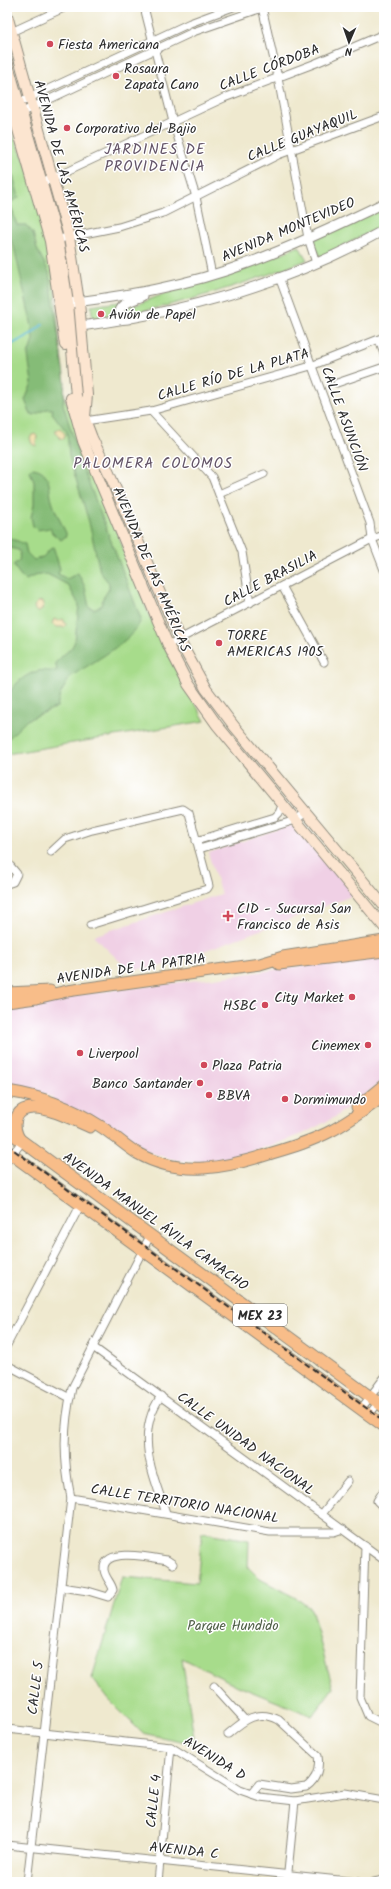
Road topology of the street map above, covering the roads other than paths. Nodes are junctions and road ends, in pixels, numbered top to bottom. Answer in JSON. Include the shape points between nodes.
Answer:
{"nodes":[{"id":1,"x":66,"y":7,"type":"edge"},
{"id":2,"x":144,"y":7,"type":"edge"},
{"id":3,"x":233,"y":7,"type":"edge"},
{"id":4,"x":263,"y":7,"type":"edge"},
{"id":5,"x":7,"y":15,"type":"edge"},
{"id":6,"x":9,"y":32,"type":"edge"},
{"id":7,"x":384,"y":34,"type":"edge"},
{"id":8,"x":153,"y":41,"type":"junction"},
{"id":9,"x":156,"y":50,"type":"junction"},
{"id":10,"x":7,"y":61,"type":"edge"},
{"id":11,"x":278,"y":78,"type":"junction"},
{"id":12,"x":7,"y":91,"type":"edge"},
{"id":13,"x":32,"y":103,"type":"junction"},
{"id":14,"x":17,"y":109,"type":"junction"},
{"id":15,"x":384,"y":116,"type":"edge"},
{"id":16,"x":173,"y":122,"type":"junction"},
{"id":17,"x":292,"y":150,"type":"junction"},
{"id":18,"x":54,"y":178,"type":"junction"},
{"id":19,"x":38,"y":184,"type":"junction"},
{"id":20,"x":196,"y":197,"type":"junction"},
{"id":21,"x":384,"y":203,"type":"edge"},
{"id":22,"x":384,"y":230,"type":"edge"},
{"id":23,"x":69,"y":237,"type":"junction"},
{"id":24,"x":308,"y":238,"type":"junction"},
{"id":25,"x":54,"y":240,"type":"junction"},
{"id":26,"x":316,"y":263,"type":"junction"},
{"id":27,"x":212,"y":275,"type":"junction"},
{"id":28,"x":279,"y":277,"type":"junction"},
{"id":29,"x":159,"y":289,"type":"junction"},
{"id":30,"x":79,"y":302,"type":"junction"},
{"id":31,"x":64,"y":304,"type":"junction"},
{"id":32,"x":128,"y":319,"type":"junction"},
{"id":33,"x":81,"y":326,"type":"junction"},
{"id":34,"x":381,"y":338,"type":"edge"},
{"id":35,"x":384,"y":354,"type":"edge"},
{"id":36,"x":311,"y":366,"type":"junction"},
{"id":37,"x":384,"y":367,"type":"edge"},
{"id":38,"x":337,"y":383,"type":"dead end"},
{"id":39,"x":151,"y":411,"type":"junction"},
{"id":40,"x":85,"y":421,"type":"junction"},
{"id":41,"x":264,"y":474,"type":"dead end"},
{"id":42,"x":219,"y":494,"type":"junction"},
{"id":43,"x":384,"y":535,"type":"edge"},
{"id":44,"x":372,"y":539,"type":"junction"},
{"id":45,"x":384,"y":570,"type":"edge"},
{"id":46,"x":282,"y":586,"type":"junction"},
{"id":47,"x":250,"y":603,"type":"junction"},
{"id":48,"x":180,"y":639,"type":"junction"},
{"id":49,"x":168,"y":645,"type":"junction"},
{"id":50,"x":172,"y":654,"type":"junction"},
{"id":51,"x":324,"y":662,"type":"dead end"},
{"id":52,"x":193,"y":664,"type":"junction"},
{"id":53,"x":283,"y":803,"type":"junction"},
{"id":54,"x":306,"y":812,"type":"junction"},
{"id":55,"x":296,"y":820,"type":"junction"},
{"id":56,"x":237,"y":829,"type":"junction"},
{"id":57,"x":239,"y":837,"type":"junction"},
{"id":58,"x":196,"y":841,"type":"junction"},
{"id":59,"x":198,"y":849,"type":"junction"},
{"id":60,"x":51,"y":852,"type":"dead end"},
{"id":61,"x":7,"y":862,"type":"edge"},
{"id":62,"x":7,"y":884,"type":"edge"},
{"id":63,"x":384,"y":906,"type":"edge"},
{"id":64,"x":90,"y":925,"type":"dead end"},
{"id":65,"x":384,"y":927,"type":"edge"},
{"id":66,"x":384,"y":941,"type":"edge"},
{"id":67,"x":384,"y":951,"type":"edge"},
{"id":68,"x":260,"y":964,"type":"junction"},
{"id":69,"x":66,"y":991,"type":"junction"},
{"id":70,"x":7,"y":993,"type":"edge"},
{"id":71,"x":7,"y":1002,"type":"edge"},
{"id":72,"x":384,"y":1085,"type":"edge"},
{"id":73,"x":7,"y":1091,"type":"edge"},
{"id":74,"x":384,"y":1096,"type":"edge"},
{"id":75,"x":7,"y":1130,"type":"edge"},
{"id":76,"x":116,"y":1139,"type":"junction"},
{"id":77,"x":312,"y":1139,"type":"junction"},
{"id":78,"x":22,"y":1142,"type":"junction"},
{"id":79,"x":8,"y":1157,"type":"edge"},
{"id":80,"x":81,"y":1204,"type":"junction"},
{"id":81,"x":151,"y":1234,"type":"junction"},
{"id":82,"x":144,"y":1249,"type":"junction"},
{"id":83,"x":7,"y":1344,"type":"edge"},
{"id":84,"x":93,"y":1347,"type":"junction"},
{"id":85,"x":7,"y":1365,"type":"edge"},
{"id":86,"x":384,"y":1378,"type":"edge"},
{"id":87,"x":161,"y":1396,"type":"junction"},
{"id":88,"x":70,"y":1398,"type":"junction"},
{"id":89,"x":379,"y":1400,"type":"edge"},
{"id":90,"x":365,"y":1412,"type":"junction"},
{"id":91,"x":384,"y":1426,"type":"edge"},
{"id":92,"x":348,"y":1481,"type":"dead end"},
{"id":93,"x":384,"y":1490,"type":"edge"},
{"id":94,"x":71,"y":1498,"type":"junction"},
{"id":95,"x":384,"y":1508,"type":"edge"},
{"id":96,"x":166,"y":1513,"type":"junction"},
{"id":97,"x":322,"y":1514,"type":"junction"},
{"id":98,"x":342,"y":1529,"type":"junction"},
{"id":99,"x":365,"y":1546,"type":"junction"},
{"id":100,"x":384,"y":1560,"type":"edge"},
{"id":101,"x":173,"y":1564,"type":"dead end"},
{"id":102,"x":60,"y":1587,"type":"junction"},
{"id":103,"x":214,"y":1686,"type":"dead end"},
{"id":104,"x":244,"y":1720,"type":"junction"},
{"id":105,"x":384,"y":1724,"type":"edge"},
{"id":106,"x":7,"y":1729,"type":"edge"},
{"id":107,"x":43,"y":1733,"type":"junction"},
{"id":108,"x":228,"y":1734,"type":"dead end"},
{"id":109,"x":172,"y":1747,"type":"junction"},
{"id":110,"x":251,"y":1794,"type":"junction"},
{"id":111,"x":384,"y":1800,"type":"edge"},
{"id":112,"x":295,"y":1801,"type":"junction"},
{"id":113,"x":7,"y":1845,"type":"edge"},
{"id":114,"x":31,"y":1848,"type":"junction"},
{"id":115,"x":160,"y":1861,"type":"junction"},
{"id":116,"x":288,"y":1874,"type":"junction"},
{"id":117,"x":384,"y":1880,"type":"edge"},
{"id":118,"x":27,"y":1882,"type":"edge"},
{"id":119,"x":158,"y":1882,"type":"edge"},
{"id":120,"x":287,"y":1882,"type":"edge"},
{"id":121,"x":358,"y":1882,"type":"edge"},
{"id":122,"x":374,"y":1882,"type":"edge"}],
"edges":[{"from":1,"to":6,"type":"street"},
{"from":2,"to":8,"type":"street"},
{"from":3,"to":8,"type":"street","via":[[190,23]]},
{"from":4,"to":9,"type":"street","via":[[193,32]]},
{"from":4,"to":11,"type":"street"},
{"from":5,"to":6,"type":"main road","name":"AVENIDA DE LAS AMÉRICAS"},
{"from":6,"to":13,"type":"main road","name":"AVENIDA DE LAS AMÉRICAS"},
{"from":7,"to":11,"type":"street","name":"CALLE CÓRDOBA"},
{"from":8,"to":9,"type":"street"},
{"from":8,"to":13,"type":"street"},
{"from":9,"to":13,"type":"street"},
{"from":9,"to":16,"type":"street"},
{"from":10,"to":14,"type":"main road","name":"AVENIDA DE LAS AMÉRICAS"},
{"from":11,"to":16,"type":"street","name":"CALLE CÓRDOBA","via":[[224,98]]},
{"from":11,"to":17,"type":"street"},
{"from":12,"to":14,"type":"main road","name":"AVENIDA DE LAS AMÉRICAS"},
{"from":13,"to":14,"type":"street"},
{"from":13,"to":14,"type":"street"},
{"from":13,"to":18,"type":"main road","name":"AVENIDA DE LAS AMÉRICAS"},
{"from":14,"to":19,"type":"main road","name":"AVENIDA DE LAS AMÉRICAS"},
{"from":15,"to":17,"type":"street","name":"CALLE GUAYAQUIL"},
{"from":16,"to":18,"type":"street","name":"CALLE CÓRDOBA"},
{"from":16,"to":20,"type":"street"},
{"from":17,"to":20,"type":"street","name":"CALLE GUAYAQUIL"},
{"from":17,"to":24,"type":"street"},
{"from":18,"to":19,"type":"street","name":"CALLE CÓRDOBA"},
{"from":18,"to":23,"type":"main road","name":"AVENIDA DE LAS AMÉRICAS"},
{"from":19,"to":25,"type":"main road","name":"AVENIDA DE LAS AMÉRICAS"},
{"from":20,"to":23,"type":"street","name":"CALLE GUAYAQUIL","via":[[142,220]]},
{"from":20,"to":27,"type":"street"},
{"from":21,"to":24,"type":"street","name":"AVENIDA MONTEVIDEO"},
{"from":22,"to":26,"type":"street"},
{"from":23,"to":25,"type":"street","name":"CALLE GUAYAQUIL"},
{"from":23,"to":30,"type":"main road","name":"AVENIDA DE LAS AMÉRICAS"},
{"from":24,"to":26,"type":"street"},
{"from":24,"to":27,"type":"street","name":"AVENIDA MONTEVIDEO"},
{"from":25,"to":31,"type":"main road","name":"AVENIDA DE LAS AMÉRICAS"},
{"from":26,"to":28,"type":"street"},
{"from":27,"to":29,"type":"street","name":"AVENIDA MONTEVIDEO"},
{"from":28,"to":32,"type":"street","via":[[218,298]]},
{"from":28,"to":36,"type":"street","name":"CALLE ASUNCIÓN"},
{"from":29,"to":30,"type":"street","name":"AVENIDA MONTEVIDEO"},
{"from":29,"to":32,"type":"street","via":[[120,307],[119,316]]},
{"from":30,"to":31,"type":"street","name":"AVENIDA MONTEVIDEO"},
{"from":30,"to":33,"type":"main road","name":"AVENIDA DE LAS AMÉRICAS"},
{"from":31,"to":40,"type":"main road","name":"AVENIDA DE LAS AMÉRICAS","via":[[76,396]]},
{"from":31,"to":49,"type":"main road","name":"AVENIDA DE LAS AMÉRICAS","via":[[70,397],[77,423]]},
{"from":32,"to":33,"type":"street"},
{"from":33,"to":40,"type":"main road","name":"AVENIDA DE LAS AMÉRICAS","via":[[87,395]]},
{"from":34,"to":35,"type":"street"},
{"from":34,"to":36,"type":"street","name":"CALLE RÍO DE LA PLATA"},
{"from":36,"to":39,"type":"street","name":"CALLE RÍO DE LA PLATA"},
{"from":36,"to":44,"type":"street","name":"CALLE ASUNCIÓN","via":[[370,523]]},
{"from":37,"to":38,"type":"street"},
{"from":39,"to":40,"type":"street","name":"CALLE RÍO DE LA PLATA"},
{"from":39,"to":42,"type":"street","via":[[212,477]]},
{"from":40,"to":48,"type":"main road","name":"AVENIDA DE LAS AMÉRICAS"},
{"from":41,"to":42,"type":"street"},
{"from":42,"to":47,"type":"street","via":[[242,552]]},
{"from":43,"to":44,"type":"street","name":"CALLE BRASILIA"},
{"from":44,"to":45,"type":"street","name":"CALLE ASUNCIÓN"},
{"from":44,"to":46,"type":"street","name":"CALLE BRASILIA"},
{"from":46,"to":47,"type":"street","name":"CALLE BRASILIA"},
{"from":46,"to":51,"type":"street"},
{"from":47,"to":48,"type":"street","name":"CALLE BRASILIA"},
{"from":48,"to":49,"type":"street","name":"CALLE BRASILIA"},
{"from":48,"to":52,"type":"main road","name":"AVENIDA DE LAS AMÉRICAS"},
{"from":49,"to":50,"type":"main road","name":"AVENIDA DE LAS AMÉRICAS"},
{"from":50,"to":52,"type":"main road"},
{"from":50,"to":53,"type":"main road","name":"AVENIDA DE LAS AMÉRICAS","via":[[209,715]]},
{"from":52,"to":54,"type":"main road","name":"AVENIDA DE LAS AMÉRICAS","via":[[206,689],[234,726]]},
{"from":53,"to":55,"type":"main road","name":"AVENIDA DE LAS AMÉRICAS"},
{"from":53,"to":56,"type":"street","via":[[275,817]]},
{"from":54,"to":55,"type":"street"},
{"from":54,"to":63,"type":"main road","name":"AVENIDA DE LAS AMÉRICAS"},
{"from":55,"to":57,"type":"street"},
{"from":55,"to":65,"type":"main road","name":"AVENIDA DE LAS AMÉRICAS"},
{"from":56,"to":57,"type":"street"},
{"from":56,"to":58,"type":"street"},
{"from":57,"to":59,"type":"street"},
{"from":58,"to":59,"type":"street"},
{"from":58,"to":60,"type":"street","via":[[189,814],[183,809],[92,830],[65,839]]},
{"from":59,"to":64,"type":"street","via":[[209,883],[207,889]]},
{"from":61,"to":62,"type":"street","via":[[17,874],[13,882]]},
{"from":66,"to":68,"type":"main road","name":"AVENIDA DE LA PATRIA","via":[[283,957]]},
{"from":67,"to":68,"type":"main road","name":"AVENIDA DE LA PATRIA","via":[[284,964]]},
{"from":68,"to":69,"type":"main road","name":"AVENIDA DE LA PATRIA"},
{"from":69,"to":70,"type":"main road","via":[[35,990]]},
{"from":69,"to":71,"type":"main road","name":"AVENIDA DE LA PATRIA"},
{"from":72,"to":77,"type":"main road"},
{"from":73,"to":76,"type":"main road","via":[[40,1098],[72,1110]]},
{"from":74,"to":77,"type":"main road","via":[[346,1123]]},
{"from":75,"to":78,"type":"main road","name":"AVENIDA MANUEL ÁVILA CAMACHO","number":"MEX 23"},
{"from":76,"to":77,"type":"main road","via":[[154,1161],[178,1168],[202,1170],[247,1161]]},
{"from":76,"to":78,"type":"main road","via":[[34,1107],[24,1110],[16,1120],[16,1132]]},
{"from":78,"to":79,"type":"street"},
{"from":78,"to":81,"type":"main road","name":"AVENIDA MANUEL ÁVILA CAMACHO","number":"MEX 23"},
{"from":79,"to":80,"type":"main road","number":"MEX 23"},
{"from":80,"to":82,"type":"main road","number":"MEX 23"},
{"from":80,"to":83,"type":"street"},
{"from":81,"to":82,"type":"street","name":"CALLE 5"},
{"from":81,"to":89,"type":"main road","name":"AVENIDA MANUEL ÁVILA CAMACHO","number":"MEX 23"},
{"from":82,"to":84,"type":"street","name":"CALLE 5"},
{"from":82,"to":90,"type":"main road","number":"MEX 23"},
{"from":84,"to":87,"type":"street","name":"CALLE UNIDAD NACIONAL"},
{"from":84,"to":88,"type":"street","name":"CALLE 5","via":[[72,1388]]},
{"from":85,"to":88,"type":"street"},
{"from":86,"to":89,"type":"street"},
{"from":87,"to":96,"type":"street","via":[[148,1426],[147,1451]]},
{"from":87,"to":97,"type":"street","name":"CALLE UNIDAD NACIONAL"},
{"from":88,"to":94,"type":"street","name":"CALLE 5","via":[[64,1450]]},
{"from":89,"to":90,"type":"street"},
{"from":90,"to":91,"type":"main road","number":"MEX 23"},
{"from":92,"to":97,"type":"street"},
{"from":93,"to":95,"type":"street","via":[[377,1501]]},
{"from":94,"to":96,"type":"street","name":"CALLE TERRITORIO NACIONAL"},
{"from":94,"to":102,"type":"street","name":"CALLE 5"},
{"from":96,"to":98,"type":"street","name":"CALLE TERRITORIO NACIONAL","via":[[270,1532],[334,1532]]},
{"from":97,"to":98,"type":"street","name":"CALLE UNIDAD NACIONAL"},
{"from":98,"to":99,"type":"street","name":"CALLE UNIDAD NACIONAL"},
{"from":99,"to":100,"type":"street","name":"CALLE UNIDAD NACIONAL"},
{"from":99,"to":105,"type":"street","via":[[360,1697],[368,1716]]},
{"from":101,"to":102,"type":"street","via":[[168,1560],[118,1555],[105,1563],[104,1572],[113,1590],[108,1597]]},
{"from":102,"to":107,"type":"street","name":"CALLE 5"},
{"from":103,"to":104,"type":"street"},
{"from":104,"to":108,"type":"street"},
{"from":104,"to":110,"type":"street","via":[[265,1716],[279,1720],[318,1756],[319,1763],[316,1776],[306,1787],[291,1789],[259,1784]]},
{"from":106,"to":107,"type":"street","name":"AVENIDA D"},
{"from":107,"to":109,"type":"street","name":"AVENIDA D"},
{"from":107,"to":114,"type":"street","name":"CALLE 5"},
{"from":109,"to":110,"type":"street","name":"AVENIDA D"},
{"from":109,"to":115,"type":"street","name":"CALLE 4"},
{"from":110,"to":112,"type":"street","name":"AVENIDA D"},
{"from":111,"to":112,"type":"street","name":"AVENIDA D","via":[[345,1794]]},
{"from":112,"to":116,"type":"street"},
{"from":113,"to":114,"type":"street","name":"AVENIDA C"},
{"from":114,"to":115,"type":"street","name":"AVENIDA C"},
{"from":114,"to":118,"type":"street","name":"CALLE 5"},
{"from":115,"to":116,"type":"street","name":"AVENIDA C"},
{"from":115,"to":119,"type":"street","name":"CALLE 4"},
{"from":116,"to":120,"type":"street"},
{"from":116,"to":121,"type":"street","name":"AVENIDA C"},
{"from":117,"to":122,"type":"street"}]}
